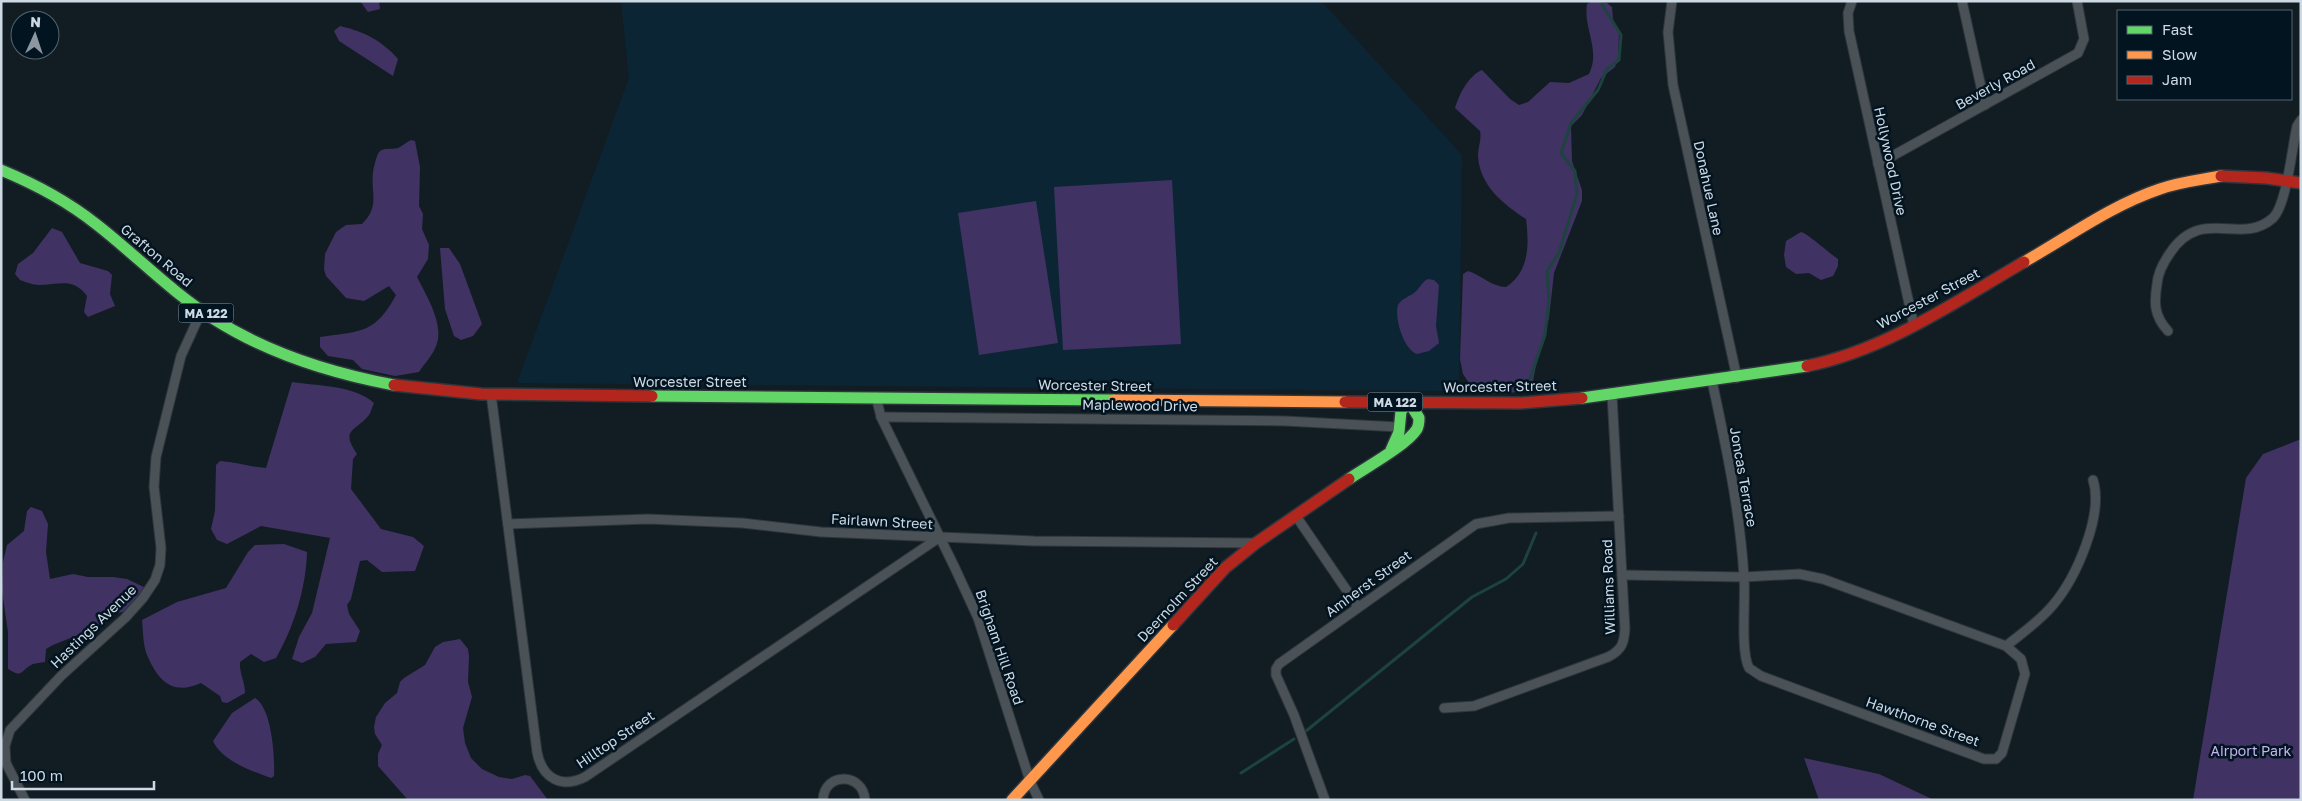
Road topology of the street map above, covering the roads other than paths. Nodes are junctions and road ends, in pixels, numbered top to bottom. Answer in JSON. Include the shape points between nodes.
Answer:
{"nodes":[{"id":1,"x":1672,"y":1,"type":"edge"},
{"id":2,"x":1852,"y":1,"type":"edge"},
{"id":3,"x":1962,"y":1,"type":"edge"},
{"id":4,"x":2077,"y":1,"type":"edge"},
{"id":5,"x":1985,"y":105,"type":"junction"},
{"id":6,"x":2301,"y":120,"type":"edge"},
{"id":7,"x":2301,"y":143,"type":"edge"},
{"id":8,"x":2292,"y":156,"type":"junction"},
{"id":9,"x":1878,"y":164,"type":"junction"},
{"id":10,"x":1,"y":170,"type":"edge"},
{"id":11,"x":2286,"y":180,"type":"junction"},
{"id":12,"x":2301,"y":183,"type":"edge"},
{"id":13,"x":202,"y":310,"type":"junction"},
{"id":14,"x":1914,"y":326,"type":"junction"},
{"id":15,"x":2168,"y":331,"type":"dead end"},
{"id":16,"x":1737,"y":378,"type":"junction"},
{"id":17,"x":1712,"y":381,"type":"junction"},
{"id":18,"x":441,"y":392,"type":"joint"},
{"id":19,"x":492,"y":394,"type":"junction"},
{"id":20,"x":1612,"y":395,"type":"junction"},
{"id":21,"x":876,"y":398,"type":"junction"},
{"id":22,"x":1409,"y":402,"type":"junction"},
{"id":23,"x":881,"y":417,"type":"junction"},
{"id":24,"x":1399,"y":427,"type":"junction"},
{"id":25,"x":1391,"y":450,"type":"junction"},
{"id":26,"x":2093,"y":480,"type":"dead end"},
{"id":27,"x":1296,"y":516,"type":"junction"},
{"id":28,"x":1619,"y":516,"type":"junction"},
{"id":29,"x":508,"y":524,"type":"junction"},
{"id":30,"x":940,"y":537,"type":"junction"},
{"id":31,"x":1256,"y":543,"type":"junction"},
{"id":32,"x":1622,"y":575,"type":"junction"},
{"id":33,"x":1744,"y":577,"type":"junction"},
{"id":34,"x":1358,"y":607,"type":"junction"},
{"id":35,"x":2006,"y":646,"type":"junction"},
{"id":36,"x":1444,"y":708,"type":"dead end"},
{"id":37,"x":1030,"y":781,"type":"junction"},
{"id":38,"x":24,"y":800,"type":"edge"},
{"id":39,"x":823,"y":800,"type":"edge"},
{"id":40,"x":864,"y":800,"type":"edge"},
{"id":41,"x":1012,"y":800,"type":"edge"},
{"id":42,"x":1039,"y":800,"type":"edge"},
{"id":43,"x":1324,"y":800,"type":"edge"}],
"edges":[{"from":1,"to":16,"type":"street","name":"Donahue Lane","via":[[1668,32],[1673,85]]},
{"from":2,"to":9,"type":"street","name":"Hollywood Drive","via":[[1848,13],[1849,31]]},
{"from":3,"to":5,"type":"street"},
{"from":4,"to":5,"type":"street","name":"Beverly Road","via":[[2084,32],[2081,49]]},
{"from":5,"to":9,"type":"street","name":"Beverly Road"},
{"from":6,"to":8,"type":"street"},
{"from":7,"to":8,"type":"street"},
{"from":8,"to":11,"type":"street"},
{"from":9,"to":14,"type":"street","name":"Hollywood Drive"},
{"from":10,"to":13,"type":"main road","name":"Grafton Road","number":"MA 122","via":[[68,203]]},
{"from":11,"to":12,"type":"main road","name":"Worcester Street","number":"MA 122"},
{"from":11,"to":14,"type":"main road","name":"Worcester Street","number":"MA 122","via":[[2223,176],[2159,189],[2120,207]]},
{"from":11,"to":15,"type":"street","via":[[2282,203],[2268,221],[2243,229],[2201,229],[2177,243],[2161,267],[2155,300],[2157,315]]},
{"from":13,"to":18,"type":"main road","name":"Grafton Road","number":"MA 122","via":[[265,346],[316,367],[367,381]]},
{"from":13,"to":38,"type":"street","name":"Hastings Avenue","via":[[181,356],[156,457],[154,488],[161,557],[155,580],[125,618],[61,676],[10,730],[5,746],[6,763]]},
{"from":14,"to":16,"type":"main road","name":"Worcester Street","number":"MA 122","via":[[1836,359]]},
{"from":16,"to":17,"type":"main road","name":"Worcester Street","number":"MA 122"},
{"from":17,"to":20,"type":"main road","name":"Worcester Street","number":"MA 122"},
{"from":17,"to":33,"type":"street","name":"Joncas Terrace","via":[[1737,501]]},
{"from":18,"to":19,"type":"main road","name":"Worcester Street","number":"MA 122"},
{"from":19,"to":21,"type":"main road","name":"Worcester Street","number":"MA 122"},
{"from":19,"to":29,"type":"street","name":"Hilltop Street"},
{"from":20,"to":22,"type":"main road","name":"Worcester Street","number":"MA 122","via":[[1521,402]]},
{"from":20,"to":28,"type":"street","name":"Williams Road"},
{"from":21,"to":22,"type":"main road","name":"Worcester Street","number":"MA 122"},
{"from":21,"to":23,"type":"street","name":"Brigham Hill Road"},
{"from":22,"to":24,"type":"main road","via":[[1401,411]]},
{"from":22,"to":25,"type":"main road","name":"Deernolm Street","via":[[1419,412],[1418,428]]},
{"from":23,"to":24,"type":"street","name":"Maplewood Drive","via":[[1285,421]]},
{"from":23,"to":30,"type":"street","name":"Brigham Hill Road"},
{"from":24,"to":25,"type":"main road"},
{"from":25,"to":27,"type":"main road","name":"Deernolm Street"},
{"from":26,"to":35,"type":"street","via":[[2097,498],[2094,519],[2070,581],[2040,619]]},
{"from":27,"to":31,"type":"main road","name":"Deernolm Street"},
{"from":27,"to":34,"type":"street"},
{"from":28,"to":32,"type":"street","name":"Williams Road"},
{"from":28,"to":34,"type":"street","name":"Amherst Street","via":[[1509,518],[1476,524]]},
{"from":29,"to":30,"type":"street","name":"Fairlawn Street","via":[[648,519]]},
{"from":29,"to":30,"type":"street","name":"Hilltop Street","via":[[538,759],[555,780],[570,783],[585,777]]},
{"from":30,"to":31,"type":"street","name":"Fairlawn Street"},
{"from":30,"to":37,"type":"street","name":"Brigham Hill Road","via":[[980,626]]},
{"from":31,"to":37,"type":"main road","name":"Deernolm Street","via":[[1211,582]]},
{"from":32,"to":33,"type":"street","name":"Hawthorne Street"},
{"from":32,"to":36,"type":"street","name":"Williams Road","via":[[1625,629],[1618,652],[1474,706]]},
{"from":33,"to":35,"type":"street","name":"Hawthorne Street","via":[[1799,574],[1823,579]]},
{"from":33,"to":35,"type":"street","name":"Hawthorne Street","via":[[1746,655],[1752,671],[1988,760],[1996,759],[2002,753],[2024,678],[2023,663]]},
{"from":34,"to":43,"type":"street","name":"Amherst Street","via":[[1276,669]]},
{"from":37,"to":41,"type":"main road","name":"Deernolm Street"},
{"from":37,"to":42,"type":"street","name":"Brigham Hill Road"},
{"from":39,"to":40,"type":"street","via":[[828,786],[844,778],[860,786]]}]}
